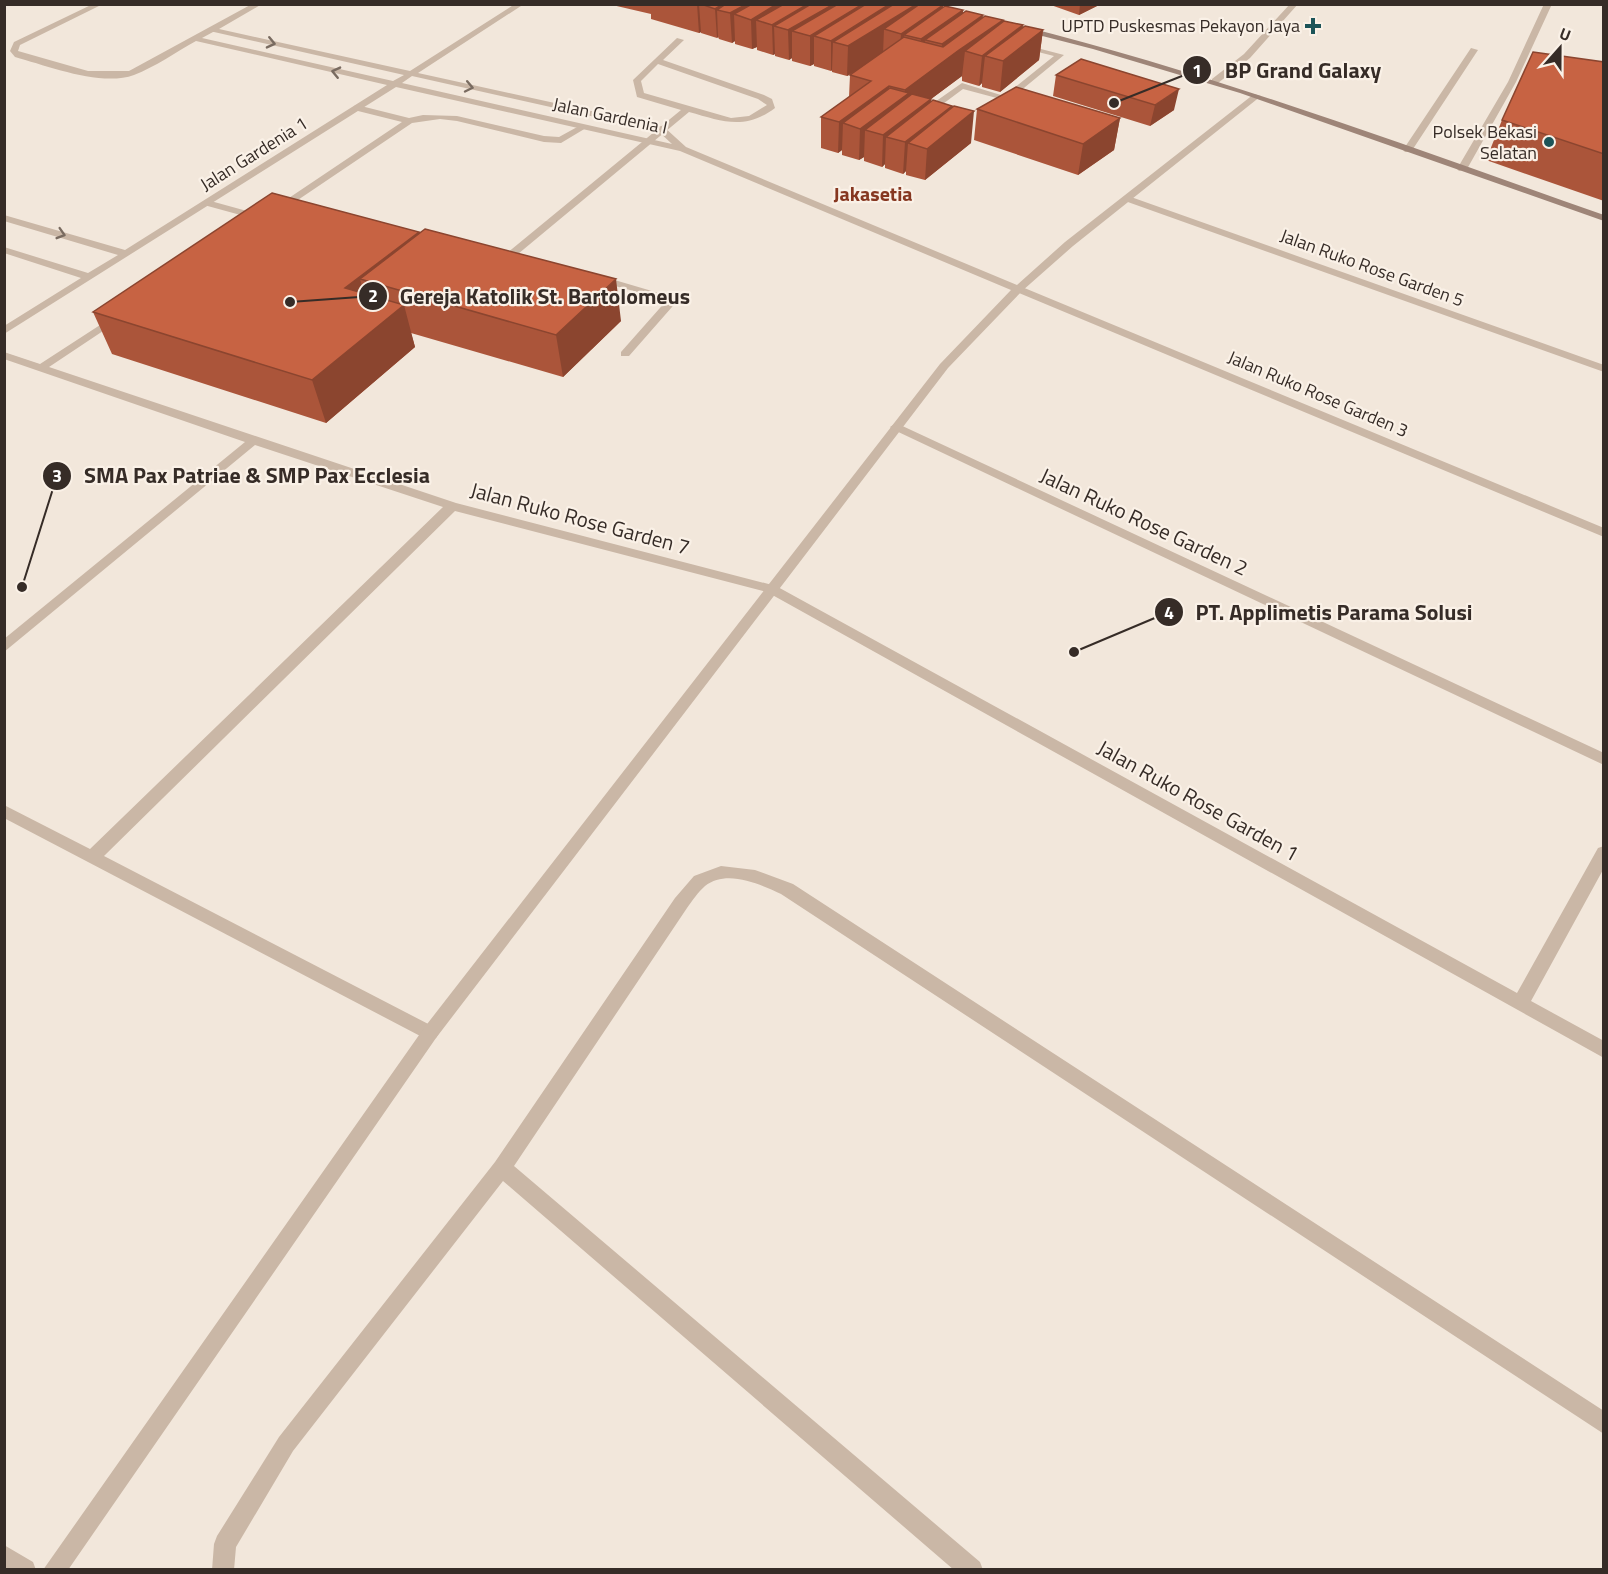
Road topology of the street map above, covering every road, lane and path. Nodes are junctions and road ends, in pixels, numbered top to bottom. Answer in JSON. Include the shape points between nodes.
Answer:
{"nodes":[{"id":1,"x":100,"y":4,"type":"edge"},
{"id":2,"x":260,"y":4,"type":"edge"},
{"id":3,"x":521,"y":4,"type":"edge"},
{"id":4,"x":1295,"y":4,"type":"edge"},
{"id":5,"x":1548,"y":4,"type":"edge"},
{"id":6,"x":1007,"y":25,"type":"edge"},
{"id":7,"x":214,"y":30,"type":"junction"},
{"id":8,"x":196,"y":39,"type":"junction"},
{"id":9,"x":680,"y":40,"type":"dead end"},
{"id":10,"x":1014,"y":43,"type":"edge"},
{"id":11,"x":1474,"y":51,"type":"dead end"},
{"id":12,"x":657,"y":61,"type":"junction"},
{"id":13,"x":411,"y":74,"type":"junction"},
{"id":14,"x":1215,"y":81,"type":"junction"},
{"id":15,"x":1512,"y":82,"type":"junction"},
{"id":16,"x":1522,"y":83,"type":"edge"},
{"id":17,"x":393,"y":86,"type":"junction"},
{"id":18,"x":1257,"y":96,"type":"junction"},
{"id":19,"x":357,"y":108,"type":"junction"},
{"id":20,"x":687,"y":109,"type":"junction"},
{"id":21,"x":409,"y":122,"type":"junction"},
{"id":22,"x":928,"y":123,"type":"edge"},
{"id":23,"x":582,"y":128,"type":"junction"},
{"id":24,"x":661,"y":129,"type":"junction"},
{"id":25,"x":645,"y":141,"type":"junction"},
{"id":26,"x":683,"y":149,"type":"junction"},
{"id":27,"x":1408,"y":150,"type":"junction"},
{"id":28,"x":1462,"y":169,"type":"junction"},
{"id":29,"x":1128,"y":199,"type":"junction"},
{"id":30,"x":207,"y":203,"type":"junction"},
{"id":31,"x":4,"y":218,"type":"edge"},
{"id":32,"x":264,"y":218,"type":"junction"},
{"id":33,"x":1604,"y":218,"type":"edge"},
{"id":34,"x":254,"y":225,"type":"edge"},
{"id":35,"x":4,"y":250,"type":"edge"},
{"id":36,"x":126,"y":254,"type":"junction"},
{"id":37,"x":533,"y":261,"type":"edge"},
{"id":38,"x":587,"y":276,"type":"edge"},
{"id":39,"x":90,"y":277,"type":"junction"},
{"id":40,"x":1018,"y":289,"type":"junction"},
{"id":41,"x":126,"y":311,"type":"edge"},
{"id":42,"x":4,"y":331,"type":"edge"},
{"id":43,"x":625,"y":354,"type":"dead end"},
{"id":44,"x":4,"y":356,"type":"edge"},
{"id":45,"x":42,"y":367,"type":"junction"},
{"id":46,"x":1604,"y":369,"type":"edge"},
{"id":47,"x":896,"y":427,"type":"junction"},
{"id":48,"x":253,"y":441,"type":"junction"},
{"id":49,"x":452,"y":506,"type":"junction"},
{"id":50,"x":1604,"y":533,"type":"edge"},
{"id":51,"x":771,"y":589,"type":"junction"},
{"id":52,"x":4,"y":647,"type":"edge"},
{"id":53,"x":1604,"y":760,"type":"edge"},
{"id":54,"x":4,"y":811,"type":"edge"},
{"id":55,"x":1604,"y":852,"type":"edge"},
{"id":56,"x":92,"y":857,"type":"junction"},
{"id":57,"x":1521,"y":1004,"type":"junction"},
{"id":58,"x":430,"y":1033,"type":"junction"},
{"id":59,"x":1604,"y":1050,"type":"edge"},
{"id":60,"x":502,"y":1168,"type":"junction"},
{"id":61,"x":1604,"y":1424,"type":"edge"},
{"id":62,"x":4,"y":1556,"type":"edge"},
{"id":63,"x":25,"y":1569,"type":"edge"},
{"id":64,"x":54,"y":1569,"type":"edge"},
{"id":65,"x":224,"y":1569,"type":"edge"},
{"id":66,"x":972,"y":1569,"type":"edge"}],
"edges":[{"from":1,"to":8,"type":"street","via":[[17,44],[14,51],[100,76],[117,76],[131,73]]},
{"from":2,"to":7,"type":"street"},
{"from":3,"to":13,"type":"street","name":"Jalan Gardenia 1"},
{"from":4,"to":14,"type":"street","via":[[1247,56]]},
{"from":5,"to":15,"type":"street"},
{"from":6,"to":14,"type":"main road","via":[[1105,48]]},
{"from":7,"to":8,"type":"street"},
{"from":7,"to":13,"type":"street","name":"Jalan Gardenia I","one_way":true},
{"from":17,"to":8,"type":"street","name":"Jalan Gardenia I","one_way":true},
{"from":9,"to":12,"type":"street"},
{"from":10,"to":22,"type":"street","via":[[1060,55],[1005,99],[962,86],[917,119]]},
{"from":11,"to":27,"type":"street"},
{"from":12,"to":20,"type":"street","via":[[637,80],[640,95]]},
{"from":12,"to":20,"type":"street","via":[[761,97],[772,106],[762,116],[740,122]]},
{"from":13,"to":17,"type":"street","name":"Jalan Gardenia 1"},
{"from":13,"to":24,"type":"street","name":"Jalan Gardenia I","one_way":true},
{"from":14,"to":18,"type":"main road"},
{"from":15,"to":16,"type":"street"},
{"from":15,"to":28,"type":"street"},
{"from":17,"to":19,"type":"street","name":"Jalan Gardenia 1"},
{"from":17,"to":23,"type":"street","name":"Jalan Gardenia I"},
{"from":18,"to":27,"type":"main road"},
{"from":18,"to":29,"type":"street"},
{"from":19,"to":21,"type":"street"},
{"from":19,"to":30,"type":"street","name":"Jalan Gardenia 1"},
{"from":20,"to":24,"type":"street"},
{"from":21,"to":23,"type":"street","via":[[421,116],[439,116],[561,140]]},
{"from":21,"to":32,"type":"street"},
{"from":23,"to":25,"type":"street","name":"Jalan Gardenia I"},
{"from":24,"to":25,"type":"street"},
{"from":24,"to":26,"type":"street","name":"Jalan Gardenia I"},
{"from":25,"to":26,"type":"street","name":"Jalan Gardenia I"},
{"from":25,"to":37,"type":"street","via":[[511,255]]},
{"from":26,"to":40,"type":"street","name":"Jalan Ruko Rose Garden 3"},
{"from":27,"to":28,"type":"main road"},
{"from":28,"to":33,"type":"main road"},
{"from":29,"to":40,"type":"street"},
{"from":29,"to":46,"type":"street","name":"Jalan Ruko Rose Garden 5"},
{"from":30,"to":32,"type":"street"},
{"from":30,"to":36,"type":"street","name":"Jalan Gardenia 1"},
{"from":31,"to":36,"type":"street","one_way":true},
{"from":32,"to":34,"type":"street"},
{"from":35,"to":39,"type":"street"},
{"from":36,"to":39,"type":"street","name":"Jalan Gardenia 1"},
{"from":38,"to":43,"type":"street","via":[[674,299]]},
{"from":39,"to":42,"type":"street","name":"Jalan Gardenia 1"},
{"from":40,"to":47,"type":"street","via":[[944,366]]},
{"from":40,"to":50,"type":"street","name":"Jalan Ruko Rose Garden 3"},
{"from":41,"to":45,"type":"street"},
{"from":44,"to":45,"type":"street","name":"Jalan Ruko Rose Garden 7"},
{"from":45,"to":48,"type":"street","name":"Jalan Ruko Rose Garden 7"},
{"from":47,"to":51,"type":"street"},
{"from":47,"to":53,"type":"street","name":"Jalan Ruko Rose Garden 2"},
{"from":48,"to":49,"type":"street","name":"Jalan Ruko Rose Garden 7"},
{"from":48,"to":52,"type":"street"},
{"from":49,"to":51,"type":"street","name":"Jalan Ruko Rose Garden 7"},
{"from":49,"to":56,"type":"street"},
{"from":51,"to":57,"type":"street","name":"Jalan Ruko Rose Garden 1"},
{"from":51,"to":58,"type":"street"},
{"from":54,"to":56,"type":"street"},
{"from":55,"to":57,"type":"street"},
{"from":56,"to":58,"type":"street"},
{"from":57,"to":59,"type":"street","name":"Jalan Ruko Rose Garden 1"},
{"from":58,"to":64,"type":"street"},
{"from":60,"to":61,"type":"street","via":[[681,903],[701,880],[726,872],[757,876],[787,889]]},
{"from":60,"to":65,"type":"street","via":[[286,1444],[225,1544]]},
{"from":60,"to":66,"type":"street"},
{"from":62,"to":63,"type":"street"}]}
